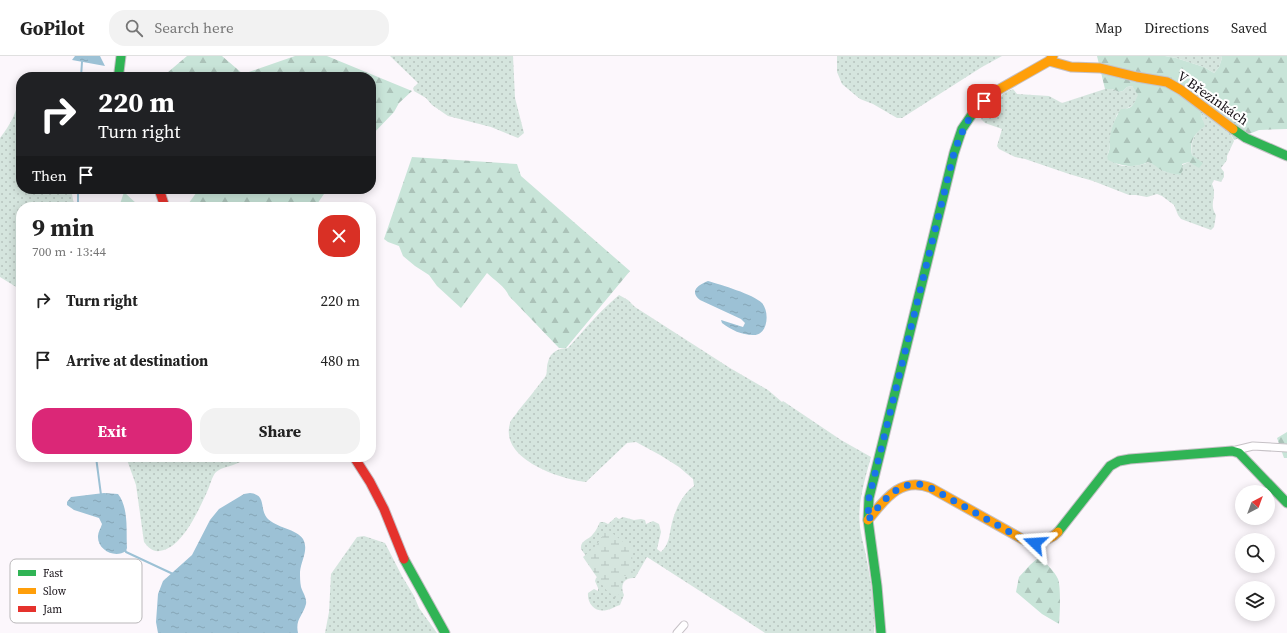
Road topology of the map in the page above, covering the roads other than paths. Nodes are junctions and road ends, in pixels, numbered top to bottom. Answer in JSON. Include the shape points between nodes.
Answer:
{"nodes":[{"id":1,"x":121,"y":56,"type":"edge"},
{"id":2,"x":1051,"y":59,"type":"edge"},
{"id":3,"x":119,"y":72,"type":"edge"},
{"id":4,"x":1287,"y":156,"type":"edge"},
{"id":5,"x":1287,"y":448,"type":"edge"},
{"id":6,"x":1232,"y":451,"type":"junction"},
{"id":7,"x":357,"y":462,"type":"edge"},
{"id":8,"x":1287,"y":504,"type":"edge"},
{"id":9,"x":868,"y":520,"type":"junction"},
{"id":10,"x":684,"y":625,"type":"dead end"},
{"id":11,"x":446,"y":633,"type":"edge"},
{"id":12,"x":678,"y":633,"type":"edge"},
{"id":13,"x":882,"y":633,"type":"edge"}],
"edges":[{"from":1,"to":3,"type":"street"},
{"from":2,"to":4,"type":"street","name":"V Březinkách","via":[[1071,67],[1100,68],[1167,82],[1232,130]]},
{"from":2,"to":9,"type":"street","name":"V Březinkách","via":[[991,94],[977,107],[962,129],[869,498]]},
{"from":5,"to":6,"type":"street","via":[[1253,446]]},
{"from":6,"to":8,"type":"street","via":[[1239,454]]},
{"from":6,"to":9,"type":"street","via":[[1119,461],[1110,466],[1055,535],[1046,541],[1035,543],[1024,540],[931,488],[917,484],[894,490]]},
{"from":7,"to":11,"type":"street","via":[[384,509],[405,563]]},
{"from":9,"to":13,"type":"street","name":"V Březinkách"},
{"from":10,"to":12,"type":"street"}]}
